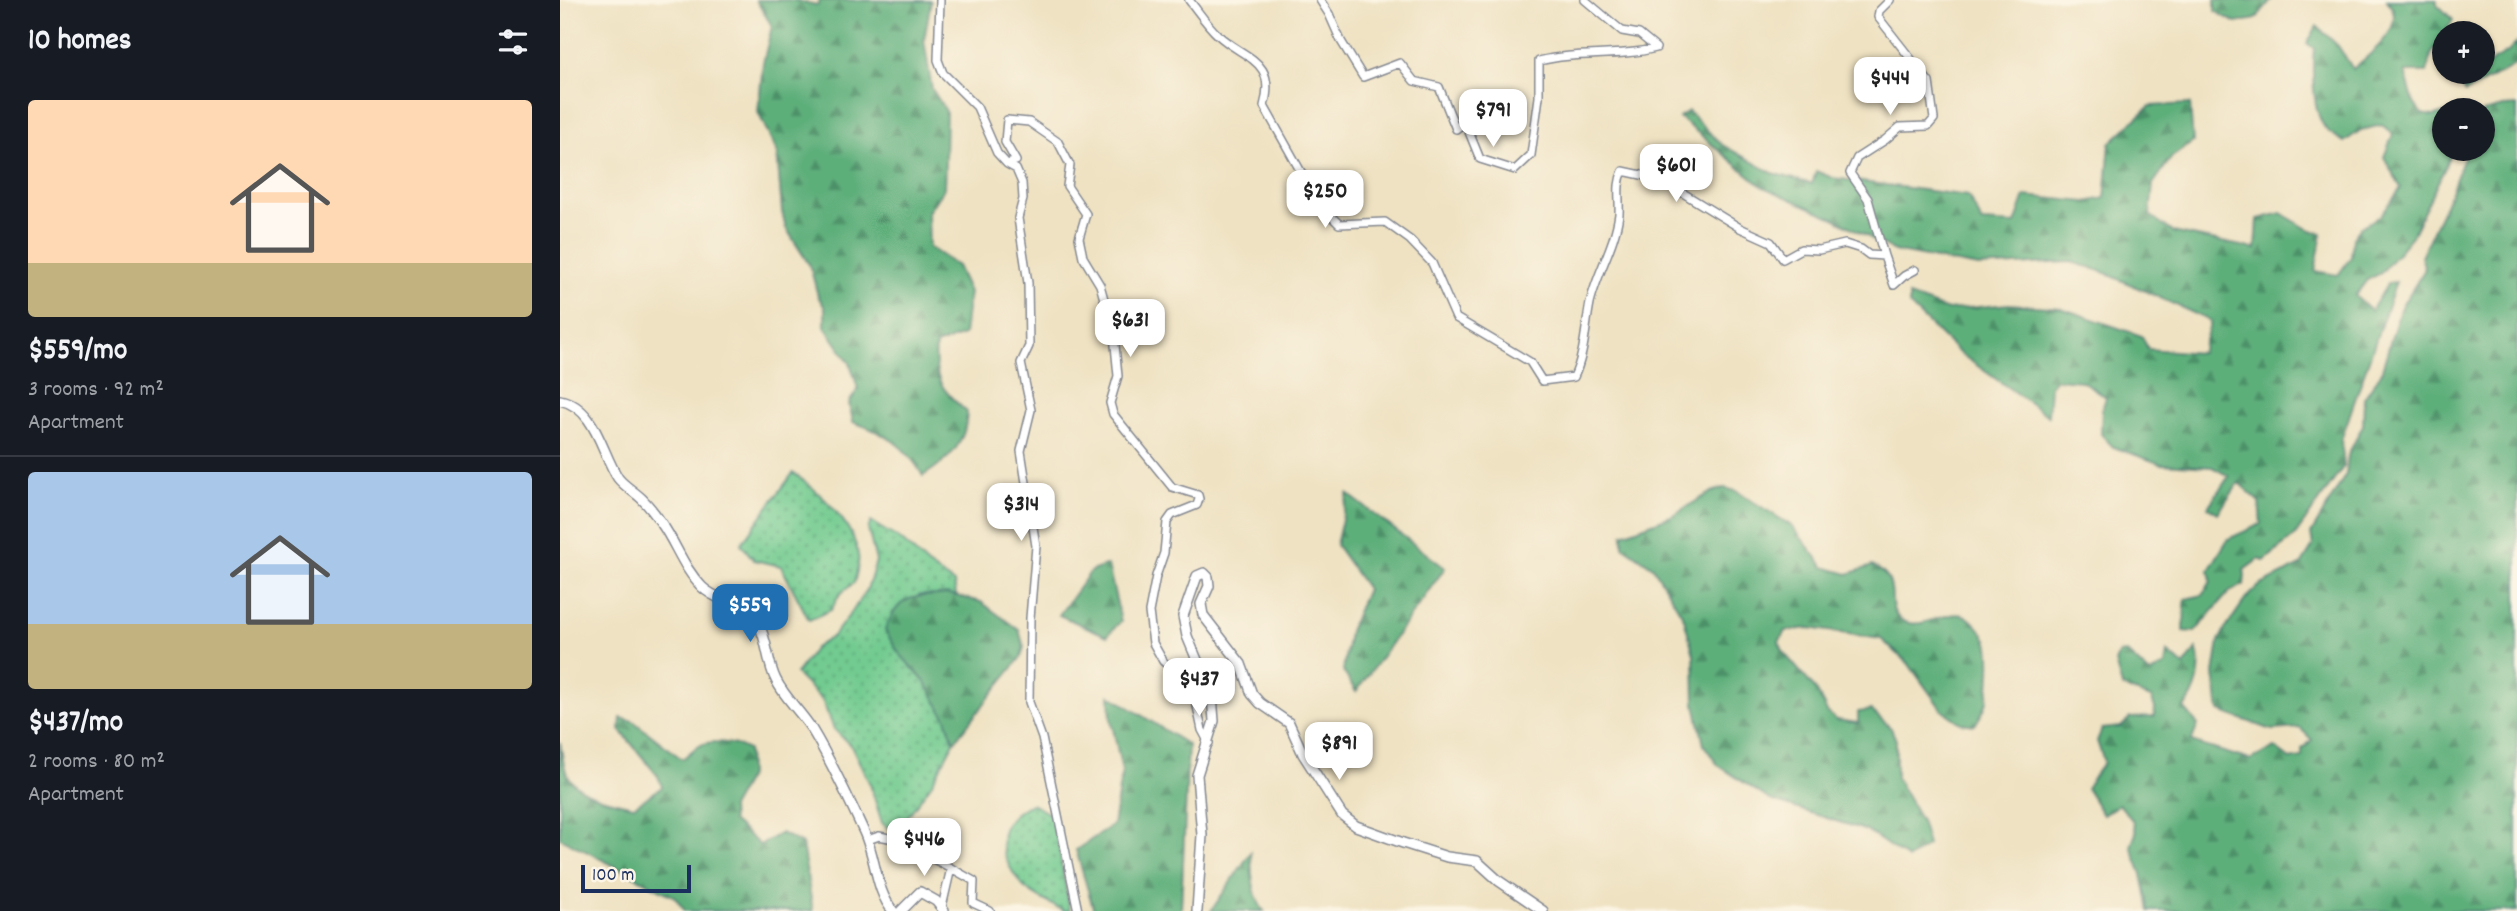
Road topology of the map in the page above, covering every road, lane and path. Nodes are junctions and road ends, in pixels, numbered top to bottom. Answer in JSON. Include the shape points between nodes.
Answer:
{"nodes":[{"id":1,"x":940,"y":0,"type":"edge"},
{"id":2,"x":1189,"y":0,"type":"edge"},
{"id":3,"x":1320,"y":0,"type":"edge"},
{"id":4,"x":1585,"y":0,"type":"edge"},
{"id":5,"x":1890,"y":0,"type":"edge"},
{"id":6,"x":1007,"y":164,"type":"junction"},
{"id":7,"x":1884,"y":256,"type":"junction"},
{"id":8,"x":1915,"y":270,"type":"dead end"},
{"id":9,"x":560,"y":400,"type":"edge"},
{"id":10,"x":1209,"y":743,"type":"junction"},
{"id":11,"x":868,"y":839,"type":"junction"},
{"id":12,"x":951,"y":868,"type":"junction"},
{"id":13,"x":943,"y":909,"type":"edge"},
{"id":14,"x":893,"y":911,"type":"edge"},
{"id":15,"x":901,"y":911,"type":"edge"},
{"id":16,"x":990,"y":911,"type":"edge"},
{"id":17,"x":1078,"y":911,"type":"edge"},
{"id":18,"x":1197,"y":911,"type":"edge"},
{"id":19,"x":1543,"y":911,"type":"edge"}],
"edges":[{"from":1,"to":6,"type":"street","via":[[938,60],[943,73],[977,107],[997,153]]},
{"from":2,"to":7,"type":"street","via":[[1218,36],[1249,55],[1266,76],[1269,87],[1264,106],[1305,179],[1326,191],[1330,215],[1339,224],[1385,222],[1410,240],[1432,263],[1456,318],[1530,362],[1542,381],[1574,377],[1581,361],[1591,301],[1619,214],[1623,172],[1660,178],[1740,228],[1772,242],[1783,259],[1801,249],[1845,244]]},
{"from":3,"to":4,"type":"street","via":[[1363,77],[1400,63],[1414,81],[1439,88],[1456,129],[1465,122],[1480,159],[1515,170],[1531,155],[1539,61],[1656,48],[1639,34],[1622,31]]},
{"from":5,"to":7,"type":"street","via":[[1878,17],[1929,82],[1934,119],[1928,126],[1900,127],[1851,166],[1850,173],[1868,199]]},
{"from":6,"to":10,"type":"street","via":[[1016,161],[1005,142],[1007,120],[1029,122],[1058,142],[1066,154],[1070,165],[1067,186],[1086,214],[1079,238],[1083,257],[1100,285],[1114,335],[1118,376],[1110,403],[1112,414],[1172,487],[1198,495],[1197,505],[1172,515],[1167,522],[1149,612],[1153,643],[1195,697]]},
{"from":6,"to":17,"type":"street","via":[[1016,169],[1022,183],[1018,218],[1028,283],[1029,346],[1021,363],[1031,410],[1021,451],[1036,546],[1028,702],[1042,737]]},
{"from":7,"to":8,"type":"street","via":[[1894,285]]},
{"from":9,"to":11,"type":"main road","via":[[594,425],[620,480],[662,524],[695,580],[759,624],[775,678],[809,725]]},
{"from":10,"to":18,"type":"main road","via":[[1197,775],[1202,835]]},
{"from":10,"to":19,"type":"main road","via":[[1214,721],[1212,696],[1183,616],[1198,576],[1204,573],[1209,586],[1201,604],[1203,615],[1241,664],[1252,694],[1289,723],[1342,815],[1403,843],[1477,861]]},
{"from":11,"to":12,"type":"street","via":[[894,839]]},
{"from":11,"to":14,"type":"main road","via":[[885,902]]},
{"from":12,"to":13,"type":"street"},
{"from":12,"to":16,"type":"street","via":[[974,881],[972,903]]},
{"from":13,"to":15,"type":"main road","via":[[920,892]]}]}
